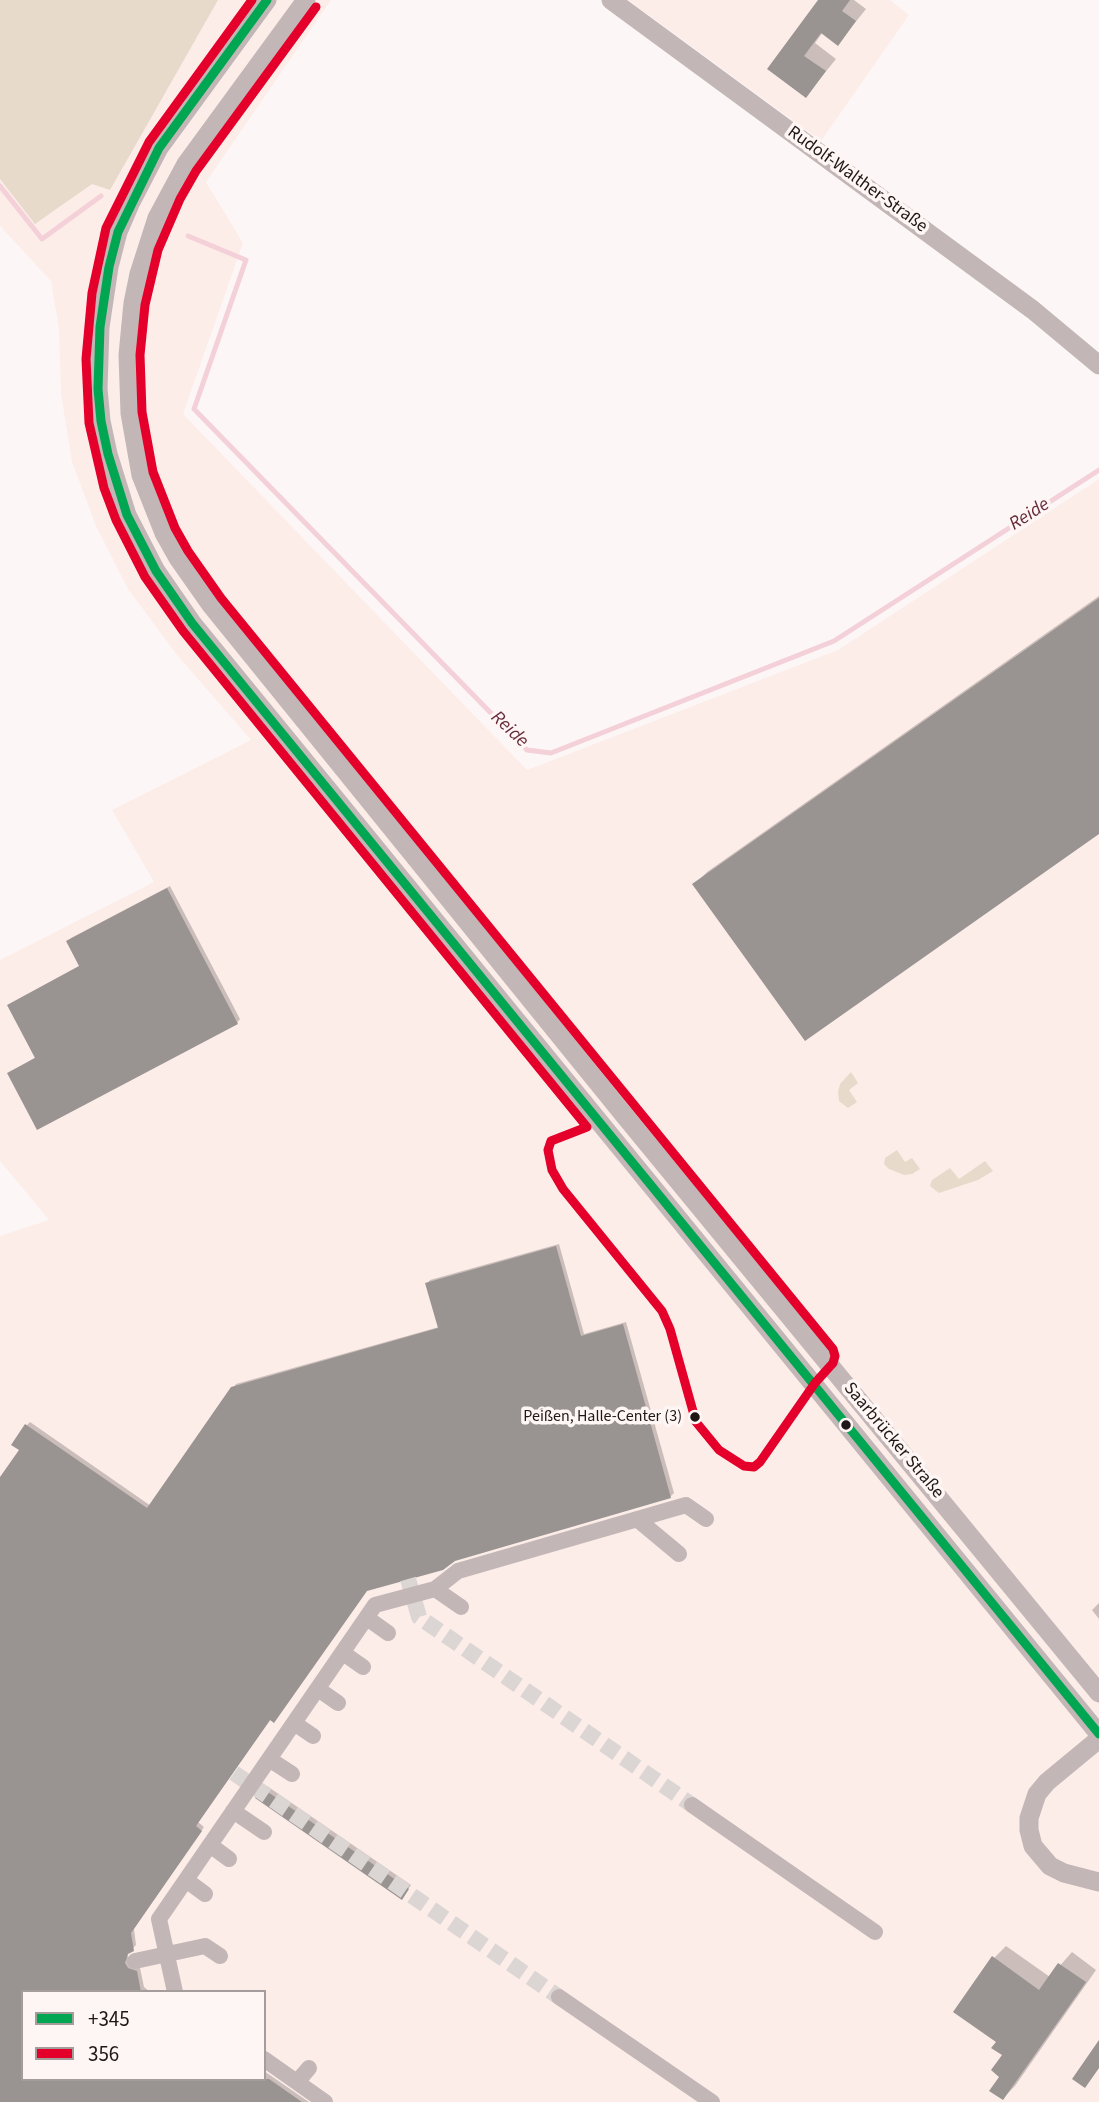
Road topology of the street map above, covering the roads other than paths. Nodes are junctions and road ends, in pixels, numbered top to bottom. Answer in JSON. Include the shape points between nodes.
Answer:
{"nodes":[{"id":1,"x":267,"y":0,"type":"edge"},
{"id":2,"x":306,"y":0,"type":"edge"},
{"id":3,"x":611,"y":0,"type":"edge"},
{"id":4,"x":1099,"y":365,"type":"edge"},
{"id":5,"x":637,"y":1519,"type":"junction"},
{"id":6,"x":706,"y":1519,"type":"dead end"},
{"id":7,"x":679,"y":1554,"type":"dead end"},
{"id":8,"x":435,"y":1589,"type":"junction"},
{"id":9,"x":461,"y":1607,"type":"dead end"},
{"id":10,"x":367,"y":1618,"type":"junction"},
{"id":11,"x":388,"y":1633,"type":"dead end"},
{"id":12,"x":343,"y":1653,"type":"junction"},
{"id":13,"x":363,"y":1667,"type":"dead end"},
{"id":14,"x":318,"y":1689,"type":"junction"},
{"id":15,"x":1099,"y":1693,"type":"edge"},
{"id":16,"x":338,"y":1703,"type":"dead end"},
{"id":17,"x":294,"y":1723,"type":"junction"},
{"id":18,"x":313,"y":1736,"type":"dead end"},
{"id":19,"x":1099,"y":1736,"type":"edge"},
{"id":20,"x":270,"y":1759,"type":"junction"},
{"id":21,"x":292,"y":1774,"type":"dead end"},
{"id":22,"x":692,"y":1805,"type":"tunnel mouth"},
{"id":23,"x":233,"y":1811,"type":"junction"},
{"id":24,"x":264,"y":1832,"type":"dead end"},
{"id":25,"x":210,"y":1845,"type":"junction"},
{"id":26,"x":229,"y":1859,"type":"dead end"},
{"id":27,"x":186,"y":1880,"type":"junction"},
{"id":28,"x":1099,"y":1882,"type":"edge"},
{"id":29,"x":205,"y":1894,"type":"dead end"},
{"id":30,"x":875,"y":1931,"type":"dead end"},
{"id":31,"x":167,"y":1954,"type":"junction"},
{"id":32,"x":219,"y":1956,"type":"dead end"},
{"id":33,"x":138,"y":1958,"type":"dead end"},
{"id":34,"x":175,"y":1990,"type":"edge"},
{"id":35,"x":559,"y":1997,"type":"tunnel mouth"},
{"id":36,"x":266,"y":2060,"type":"edge"},
{"id":37,"x":309,"y":2068,"type":"dead end"},
{"id":38,"x":297,"y":2082,"type":"junction"},
{"id":39,"x":325,"y":2102,"type":"edge"},
{"id":40,"x":712,"y":2102,"type":"edge"}],
"edges":[{"from":1,"to":19,"type":"street","name":"Saarbrücker Straße","via":[[159,148],[118,232],[100,327],[98,389],[108,454],[127,515],[156,571],[199,631]]},
{"from":2,"to":15,"type":"street","name":"Saarbrücker Straße","via":[[186,164],[157,218],[139,274],[128,355],[130,413],[141,475],[164,533],[211,606]]},
{"from":3,"to":4,"type":"street","name":"Rudolf-Walther-Straße","via":[[1033,310]]},
{"from":5,"to":6,"type":"street","via":[[686,1505]]},
{"from":5,"to":7,"type":"street"},
{"from":5,"to":8,"type":"street","via":[[581,1533],[543,1554],[491,1569],[458,1571]]},
{"from":8,"to":9,"type":"street"},
{"from":8,"to":10,"type":"street","via":[[375,1605]]},
{"from":10,"to":11,"type":"street"},
{"from":10,"to":12,"type":"street"},
{"from":12,"to":13,"type":"street"},
{"from":12,"to":14,"type":"street"},
{"from":14,"to":16,"type":"street"},
{"from":14,"to":17,"type":"street"},
{"from":17,"to":18,"type":"street"},
{"from":17,"to":20,"type":"street"},
{"from":19,"to":28,"type":"street","via":[[1047,1782],[1037,1794],[1029,1818],[1033,1846],[1050,1866]]},
{"from":20,"to":21,"type":"street"},
{"from":20,"to":23,"type":"street"},
{"from":22,"to":30,"type":"street"},
{"from":23,"to":24,"type":"street"},
{"from":23,"to":25,"type":"street"},
{"from":25,"to":26,"type":"street"},
{"from":25,"to":27,"type":"street"},
{"from":27,"to":29,"type":"street"},
{"from":27,"to":31,"type":"street","via":[[159,1919]]},
{"from":31,"to":32,"type":"street","via":[[205,1946]]},
{"from":31,"to":33,"type":"street"},
{"from":31,"to":34,"type":"street"},
{"from":35,"to":40,"type":"street"},
{"from":36,"to":38,"type":"street"},
{"from":37,"to":38,"type":"street"},
{"from":38,"to":39,"type":"street"}]}
